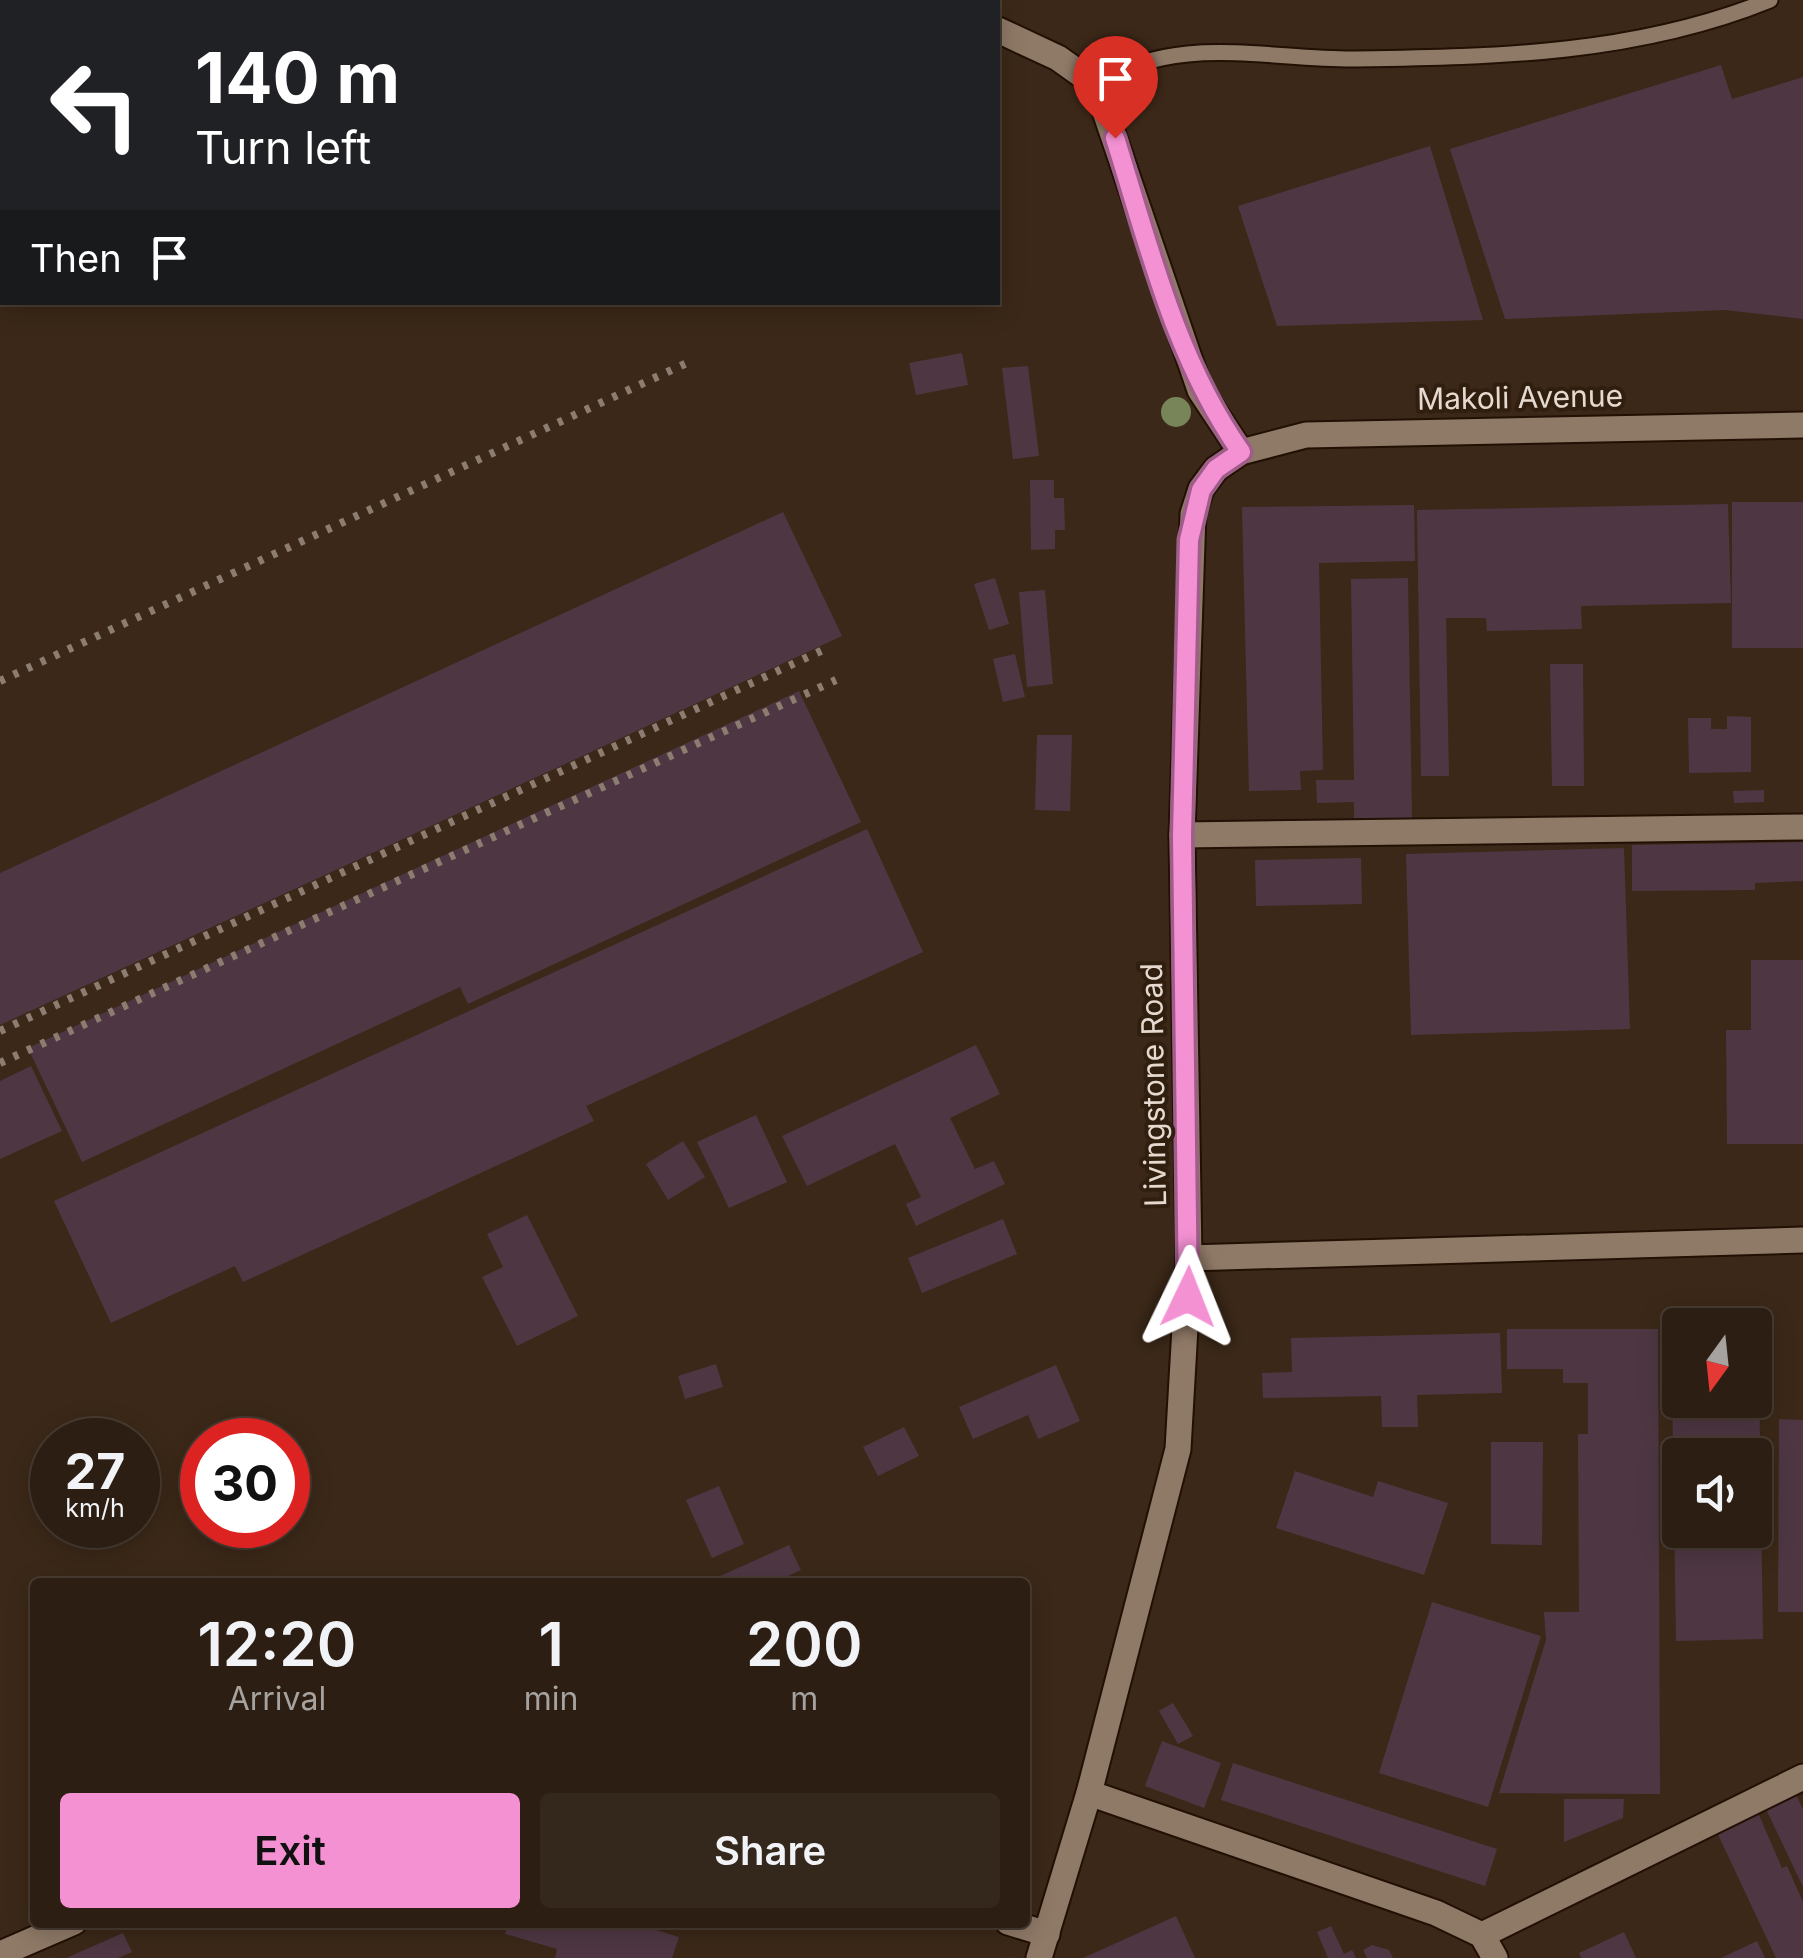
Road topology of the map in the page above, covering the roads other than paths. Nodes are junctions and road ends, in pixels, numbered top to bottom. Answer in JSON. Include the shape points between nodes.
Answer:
{"nodes":[{"id":1,"x":1770,"y":0,"type":"edge"},
{"id":2,"x":1000,"y":31,"type":"edge"},
{"id":3,"x":1096,"y":85,"type":"junction"},
{"id":4,"x":1803,"y":425,"type":"edge"},
{"id":5,"x":1241,"y":452,"type":"junction"},
{"id":6,"x":1803,"y":828,"type":"edge"},
{"id":7,"x":1182,"y":836,"type":"junction"},
{"id":8,"x":1803,"y":1240,"type":"edge"},
{"id":9,"x":1190,"y":1258,"type":"junction"},
{"id":10,"x":1803,"y":1777,"type":"edge"},
{"id":11,"x":1088,"y":1793,"type":"junction"},
{"id":12,"x":60,"y":1928,"type":"edge"},
{"id":13,"x":1017,"y":1928,"type":"edge"},
{"id":14,"x":1482,"y":1935,"type":"junction"},
{"id":15,"x":1043,"y":1946,"type":"edge"},
{"id":16,"x":0,"y":1954,"type":"edge"},
{"id":17,"x":1495,"y":1958,"type":"edge"}],
"edges":[{"from":1,"to":3,"type":"lane","via":[[1636,42],[1543,53],[1353,59],[1186,53],[1139,60]]},
{"from":2,"to":3,"type":"street"},
{"from":3,"to":5,"type":"street","via":[[1200,390]]},
{"from":4,"to":5,"type":"street","name":"Makoli Avenue","via":[[1306,434]]},
{"from":5,"to":7,"type":"street","name":"Livingstone Road","via":[[1201,490],[1189,540]]},
{"from":6,"to":7,"type":"street"},
{"from":7,"to":9,"type":"street","name":"Livingstone Road"},
{"from":8,"to":9,"type":"street"},
{"from":9,"to":11,"type":"street","name":"Livingstone Road","via":[[1178,1449]]},
{"from":10,"to":14,"type":"street"},
{"from":11,"to":14,"type":"street","via":[[1436,1913]]},
{"from":11,"to":15,"type":"street","name":"Livingstone Road"},
{"from":12,"to":16,"type":"street"},
{"from":13,"to":15,"type":"street"},
{"from":14,"to":17,"type":"street"}]}
